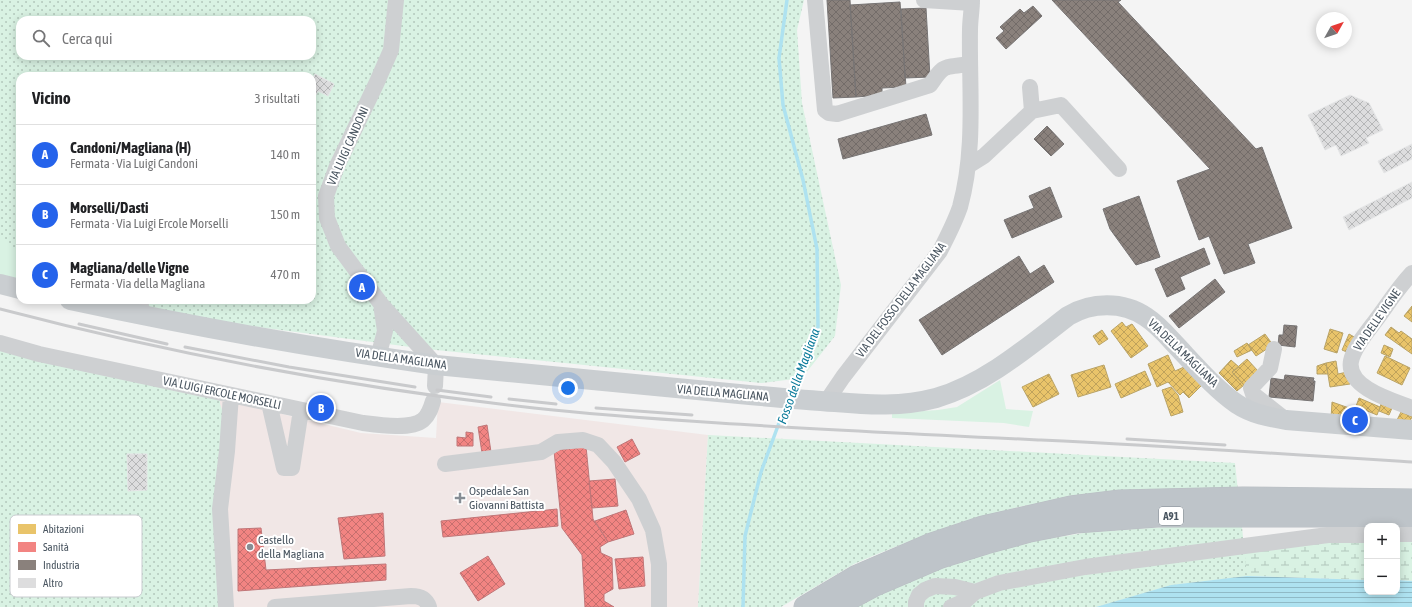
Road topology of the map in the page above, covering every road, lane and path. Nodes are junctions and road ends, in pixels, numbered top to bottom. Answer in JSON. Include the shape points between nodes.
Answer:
{"nodes":[{"id":1,"x":396,"y":0,"type":"edge"},
{"id":2,"x":815,"y":0,"type":"edge"},
{"id":3,"x":924,"y":0,"type":"edge"},
{"id":4,"x":972,"y":2,"type":"edge"},
{"id":5,"x":970,"y":64,"type":"junction"},
{"id":6,"x":1030,"y":87,"type":"dead end"},
{"id":7,"x":1032,"y":111,"type":"junction"},
{"id":8,"x":968,"y":166,"type":"junction"},
{"id":9,"x":1119,"y":169,"type":"dead end"},
{"id":10,"x":1412,"y":273,"type":"edge"},
{"id":11,"x":0,"y":284,"type":"edge"},
{"id":12,"x":16,"y":288,"type":"edge"},
{"id":13,"x":106,"y":304,"type":"edge"},
{"id":14,"x":381,"y":304,"type":"junction"},
{"id":15,"x":142,"y":308,"type":"edge"},
{"id":16,"x":0,"y":343,"type":"edge"},
{"id":17,"x":1274,"y":349,"type":"dead end"},
{"id":18,"x":378,"y":357,"type":"junction"},
{"id":19,"x":436,"y":365,"type":"junction"},
{"id":20,"x":231,"y":395,"type":"junction"},
{"id":21,"x":818,"y":401,"type":"junction"},
{"id":22,"x":269,"y":403,"type":"junction"},
{"id":23,"x":1412,"y":408,"type":"edge"},
{"id":24,"x":301,"y":410,"type":"junction"},
{"id":25,"x":1286,"y":420,"type":"junction"},
{"id":26,"x":1412,"y":430,"type":"edge"},
{"id":27,"x":445,"y":464,"type":"dead end"},
{"id":28,"x":1412,"y":500,"type":"edge"},
{"id":29,"x":1412,"y":516,"type":"edge"},
{"id":30,"x":1400,"y":534,"type":"edge"},
{"id":31,"x":1412,"y":534,"type":"edge"},
{"id":32,"x":1364,"y":535,"type":"edge"},
{"id":33,"x":932,"y":552,"type":"junction"},
{"id":34,"x":975,"y":592,"type":"junction"},
{"id":35,"x":916,"y":604,"type":"edge"},
{"id":36,"x":226,"y":607,"type":"edge"},
{"id":37,"x":275,"y":607,"type":"edge"},
{"id":38,"x":429,"y":607,"type":"edge"},
{"id":39,"x":659,"y":607,"type":"edge"},
{"id":40,"x":805,"y":607,"type":"edge"},
{"id":41,"x":834,"y":607,"type":"edge"},
{"id":42,"x":951,"y":607,"type":"edge"}],
"edges":[{"from":1,"to":14,"type":"street","name":"VIA LUIGI CANDONI","via":[[391,50],[337,166],[326,196],[327,218],[338,246]]},
{"from":2,"to":5,"type":"street","via":[[825,110],[829,113],[837,114],[930,85],[941,70]]},
{"from":3,"to":4,"type":"street"},
{"from":4,"to":5,"type":"street","name":"VIA DEL FOSSO DELLA MAGLIANA"},
{"from":5,"to":8,"type":"street","name":"VIA DEL FOSSO DELLA MAGLIANA"},
{"from":6,"to":7,"type":"street"},
{"from":7,"to":8,"type":"street","via":[[984,156]]},
{"from":7,"to":9,"type":"street","via":[[1061,105]]},
{"from":8,"to":21,"type":"street","name":"VIA DEL FOSSO DELLA MAGLIANA","via":[[960,208],[940,251],[843,377]]},
{"from":10,"to":23,"type":"street","name":"VIA DELLE VIGNE","via":[[1358,345],[1351,364],[1355,376],[1367,389]]},
{"from":11,"to":12,"type":"main road"},
{"from":13,"to":15,"type":"main road","name":"VIA DELLA MAGLIANA"},
{"from":14,"to":18,"type":"street","name":"VIA LUIGI CANDONI","via":[[385,331]]},
{"from":14,"to":19,"type":"street","name":"VIA LUIGI CANDONI"},
{"from":15,"to":18,"type":"main road","name":"VIA DELLA MAGLIANA"},
{"from":16,"to":20,"type":"street","name":"VIA LUIGI ERCOLE MORSELLI","via":[[39,354]]},
{"from":17,"to":25,"type":"street","via":[[1270,368],[1251,388],[1254,394]]},
{"from":18,"to":19,"type":"main road","name":"VIA DELLA MAGLIANA"},
{"from":19,"to":21,"type":"main road","name":"VIA DELLA MAGLIANA"},
{"from":19,"to":24,"type":"street","name":"VIA LUIGI ERCOLE MORSELLI","via":[[431,410],[416,424],[396,426],[363,423]]},
{"from":20,"to":22,"type":"street","name":"VIA LUIGI ERCOLE MORSELLI"},
{"from":20,"to":36,"type":"street","via":[[220,509]]},
{"from":21,"to":25,"type":"main road","name":"VIA DELLA MAGLIANA","via":[[895,405],[909,404],[949,393],[1004,364],[1071,314],[1090,307],[1106,305],[1134,311],[1152,321],[1203,374],[1237,404],[1260,415]]},
{"from":22,"to":24,"type":"street","name":"VIA LUIGI ERCOLE MORSELLI"},
{"from":22,"to":24,"type":"street","via":[[284,468],[292,468]]},
{"from":25,"to":26,"type":"main road","name":"VIA DELLA MAGLIANA"},
{"from":27,"to":39,"type":"street","via":[[541,452],[558,442],[583,440],[598,445],[614,462],[639,500],[653,530],[659,564]]},
{"from":28,"to":33,"type":"highway","number":"A91","via":[[1282,498],[1120,501],[1071,507],[983,527]]},
{"from":29,"to":33,"type":"highway","number":"A91","via":[[1157,516],[1076,522],[986,543]]},
{"from":30,"to":31,"type":"street"},
{"from":32,"to":34,"type":"street","via":[[1328,535],[1085,567],[999,583]]},
{"from":33,"to":40,"type":"highway","number":"A91","via":[[857,576]]},
{"from":33,"to":41,"type":"highway","number":"A91"},
{"from":34,"to":35,"type":"street","via":[[955,587],[934,586],[922,592]]},
{"from":34,"to":42,"type":"street"},
{"from":37,"to":38,"type":"street","via":[[411,596],[426,600]]}]}
